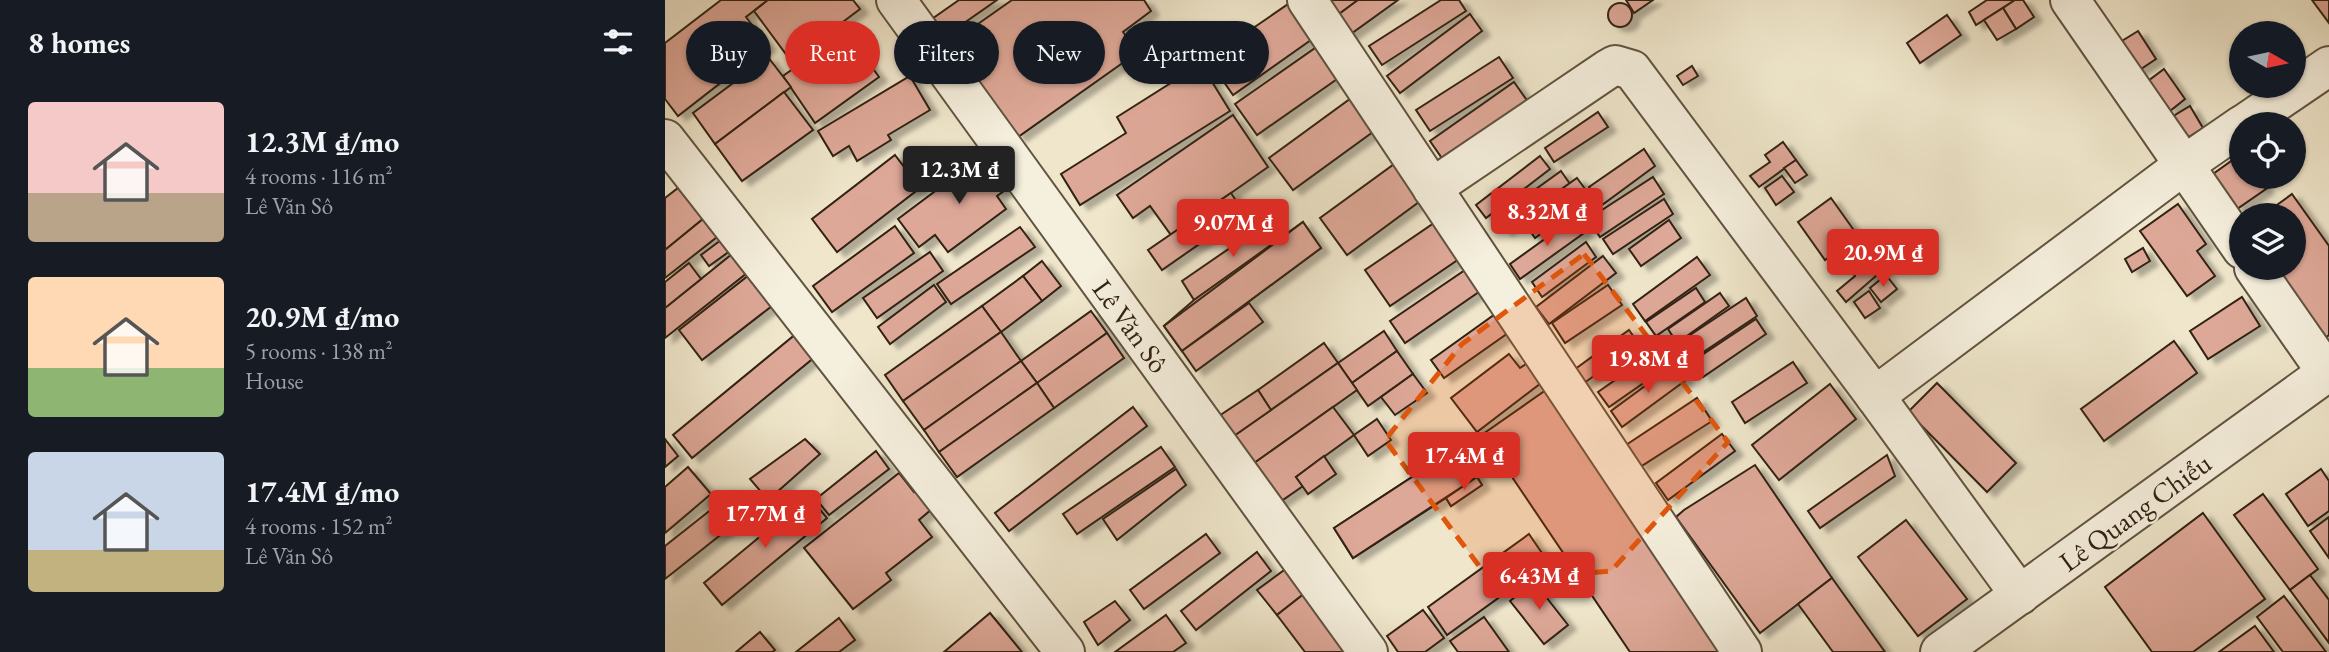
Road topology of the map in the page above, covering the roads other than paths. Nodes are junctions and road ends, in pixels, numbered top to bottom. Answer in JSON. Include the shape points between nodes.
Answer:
{"nodes":[{"id":1,"x":895,"y":0,"type":"edge"},
{"id":2,"x":1307,"y":0,"type":"edge"},
{"id":3,"x":2070,"y":0,"type":"edge"},
{"id":4,"x":2329,"y":66,"type":"edge"},
{"id":5,"x":2262,"y":112,"type":"edge"},
{"id":6,"x":2229,"y":134,"type":"edge"},
{"id":7,"x":665,"y":139,"type":"edge"},
{"id":8,"x":2184,"y":165,"type":"junction"},
{"id":9,"x":1432,"y":188,"type":"junction"},
{"id":10,"x":2229,"y":230,"type":"edge"},
{"id":11,"x":2263,"y":280,"type":"edge"},
{"id":12,"x":2328,"y":372,"type":"edge"},
{"id":13,"x":1875,"y":396,"type":"junction"},
{"id":14,"x":2020,"y":595,"type":"junction"},
{"id":15,"x":1065,"y":652,"type":"edge"},
{"id":16,"x":1368,"y":652,"type":"edge"},
{"id":17,"x":1742,"y":652,"type":"edge"},
{"id":18,"x":1940,"y":652,"type":"edge"}],
"edges":[{"from":1,"to":16,"type":"street","name":"Lê Văn Sô"},
{"from":2,"to":9,"type":"street"},
{"from":3,"to":8,"type":"street"},
{"from":4,"to":5,"type":"street"},
{"from":6,"to":8,"type":"street"},
{"from":7,"to":15,"type":"street"},
{"from":8,"to":10,"type":"street"},
{"from":8,"to":13,"type":"street"},
{"from":9,"to":13,"type":"street","via":[[1608,69],[1615,65],[1632,70]]},
{"from":9,"to":17,"type":"street"},
{"from":11,"to":12,"type":"street"},
{"from":12,"to":14,"type":"street","name":"Lê Quang Chiểu"},
{"from":13,"to":14,"type":"street"},
{"from":14,"to":18,"type":"street","name":"Lê Quang Chiểu"}]}
